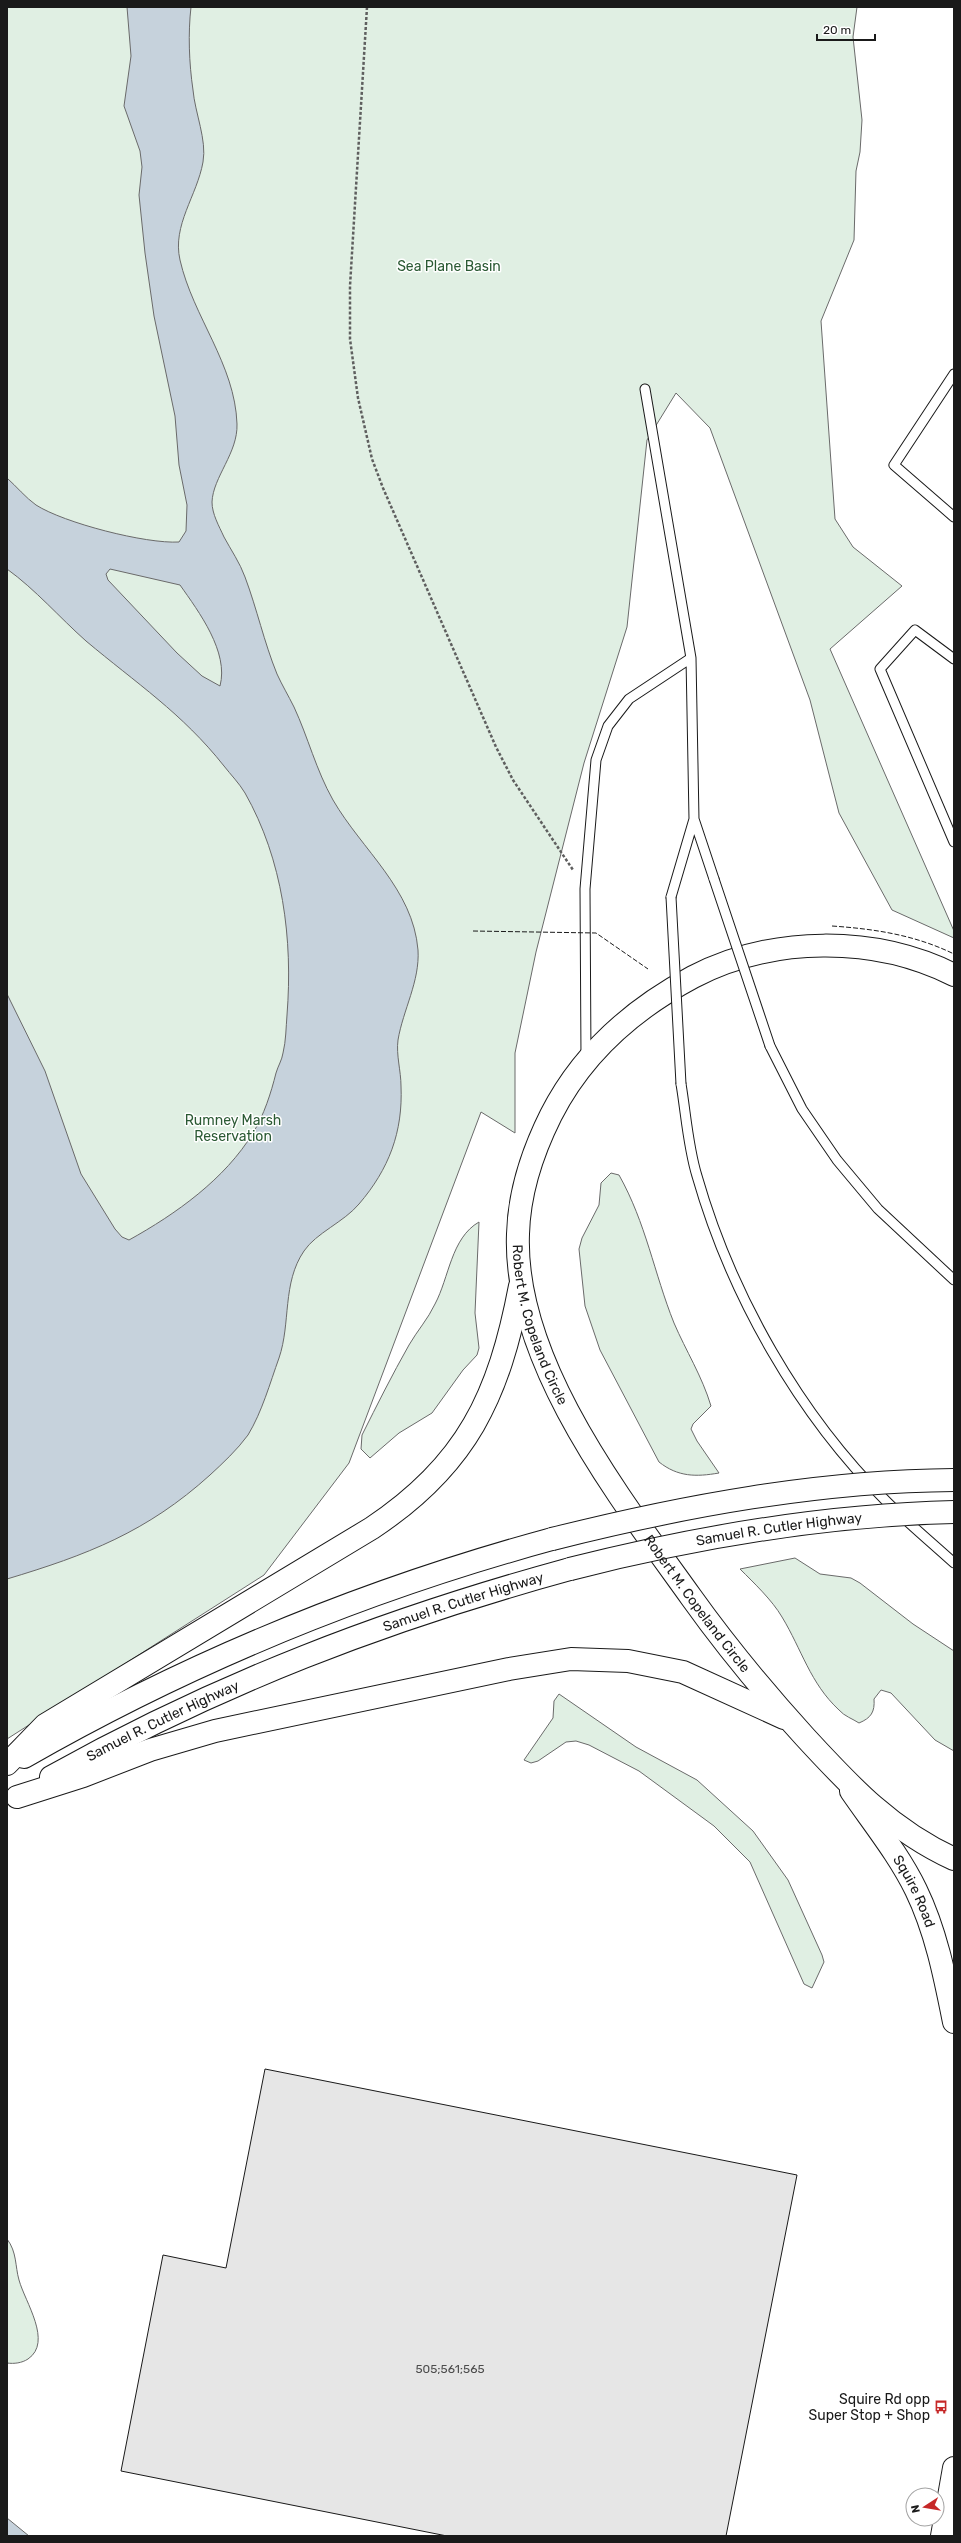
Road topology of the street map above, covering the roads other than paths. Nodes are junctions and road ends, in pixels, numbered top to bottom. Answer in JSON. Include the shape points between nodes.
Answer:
{"nodes":[{"id":1,"x":954,"y":374,"type":"edge"},
{"id":2,"x":644,"y":389,"type":"dead end"},
{"id":3,"x":954,"y":517,"type":"edge"},
{"id":4,"x":691,"y":658,"type":"junction"},
{"id":5,"x":954,"y":659,"type":"edge"},
{"id":6,"x":694,"y":819,"type":"junction"},
{"id":7,"x":954,"y":842,"type":"edge"},
{"id":8,"x":954,"y":975,"type":"edge"},
{"id":9,"x":586,"y":1063,"type":"junction"},
{"id":10,"x":522,"y":1277,"type":"junction"},
{"id":11,"x":954,"y":1280,"type":"edge"},
{"id":12,"x":954,"y":1480,"type":"edge"},
{"id":13,"x":954,"y":1512,"type":"edge"},
{"id":14,"x":954,"y":1563,"type":"edge"},
{"id":15,"x":791,"y":1722,"type":"junction"},
{"id":16,"x":7,"y":1764,"type":"edge"},
{"id":17,"x":7,"y":1767,"type":"edge"},
{"id":18,"x":841,"y":1777,"type":"junction"},
{"id":19,"x":12,"y":1800,"type":"edge"},
{"id":20,"x":954,"y":1859,"type":"edge"},
{"id":21,"x":954,"y":2022,"type":"edge"},
{"id":22,"x":954,"y":2468,"type":"edge"},
{"id":23,"x":942,"y":2536,"type":"edge"}],
"edges":[{"from":1,"to":3,"type":"lane","via":[[894,465]]},
{"from":2,"to":4,"type":"lane"},
{"from":4,"to":6,"type":"lane"},
{"from":4,"to":9,"type":"lane","via":[[630,699],[608,726],[596,760],[585,889]]},
{"from":5,"to":7,"type":"lane","via":[[915,630],[880,669]]},
{"from":6,"to":11,"type":"lane","bridge":true,"via":[[770,1046],[802,1109],[837,1160],[878,1209]]},
{"from":6,"to":14,"type":"lane","bridge":true,"via":[[671,897],[681,1084],[696,1175],[720,1246],[750,1316],[794,1385],[843,1454],[887,1502]]},
{"from":8,"to":9,"type":"main road","name":"Robert M. Copeland Circle","via":[[902,954],[849,947],[808,947],[754,955],[707,971],[662,996],[621,1025]]},
{"from":9,"to":10,"type":"main road","name":"Robert M. Copeland Circle","via":[[554,1108],[533,1158],[519,1223]]},
{"from":10,"to":15,"type":"main road","name":"Robert M. Copeland Circle","via":[[533,1329],[543,1358],[591,1451],[699,1608]]},
{"from":10,"to":16,"type":"main road","via":[[511,1334],[490,1394],[463,1443],[424,1488],[372,1528],[45,1725]]},
{"from":12,"to":17,"type":"main road","bridge":true,"via":[[884,1482],[764,1496],[640,1518],[552,1539],[438,1573],[270,1636],[135,1698]]},
{"from":13,"to":19,"type":"main road","name":"Samuel R. Cutler Highway","bridge":true,"via":[[876,1516],[755,1531],[664,1547],[570,1568],[421,1612],[301,1656],[166,1716]]},
{"from":15,"to":18,"type":"main road","name":"Robert M. Copeland Circle"},
{"from":15,"to":19,"type":"main road","via":[[683,1672],[628,1661],[571,1659],[509,1669],[215,1731],[150,1750]]},
{"from":18,"to":20,"type":"main road","name":"Robert M. Copeland Circle","via":[[867,1803],[892,1822]]},
{"from":18,"to":21,"type":"main road","name":"Squire Road","via":[[916,1890],[936,1945]]},
{"from":22,"to":23,"type":"main road"}]}
